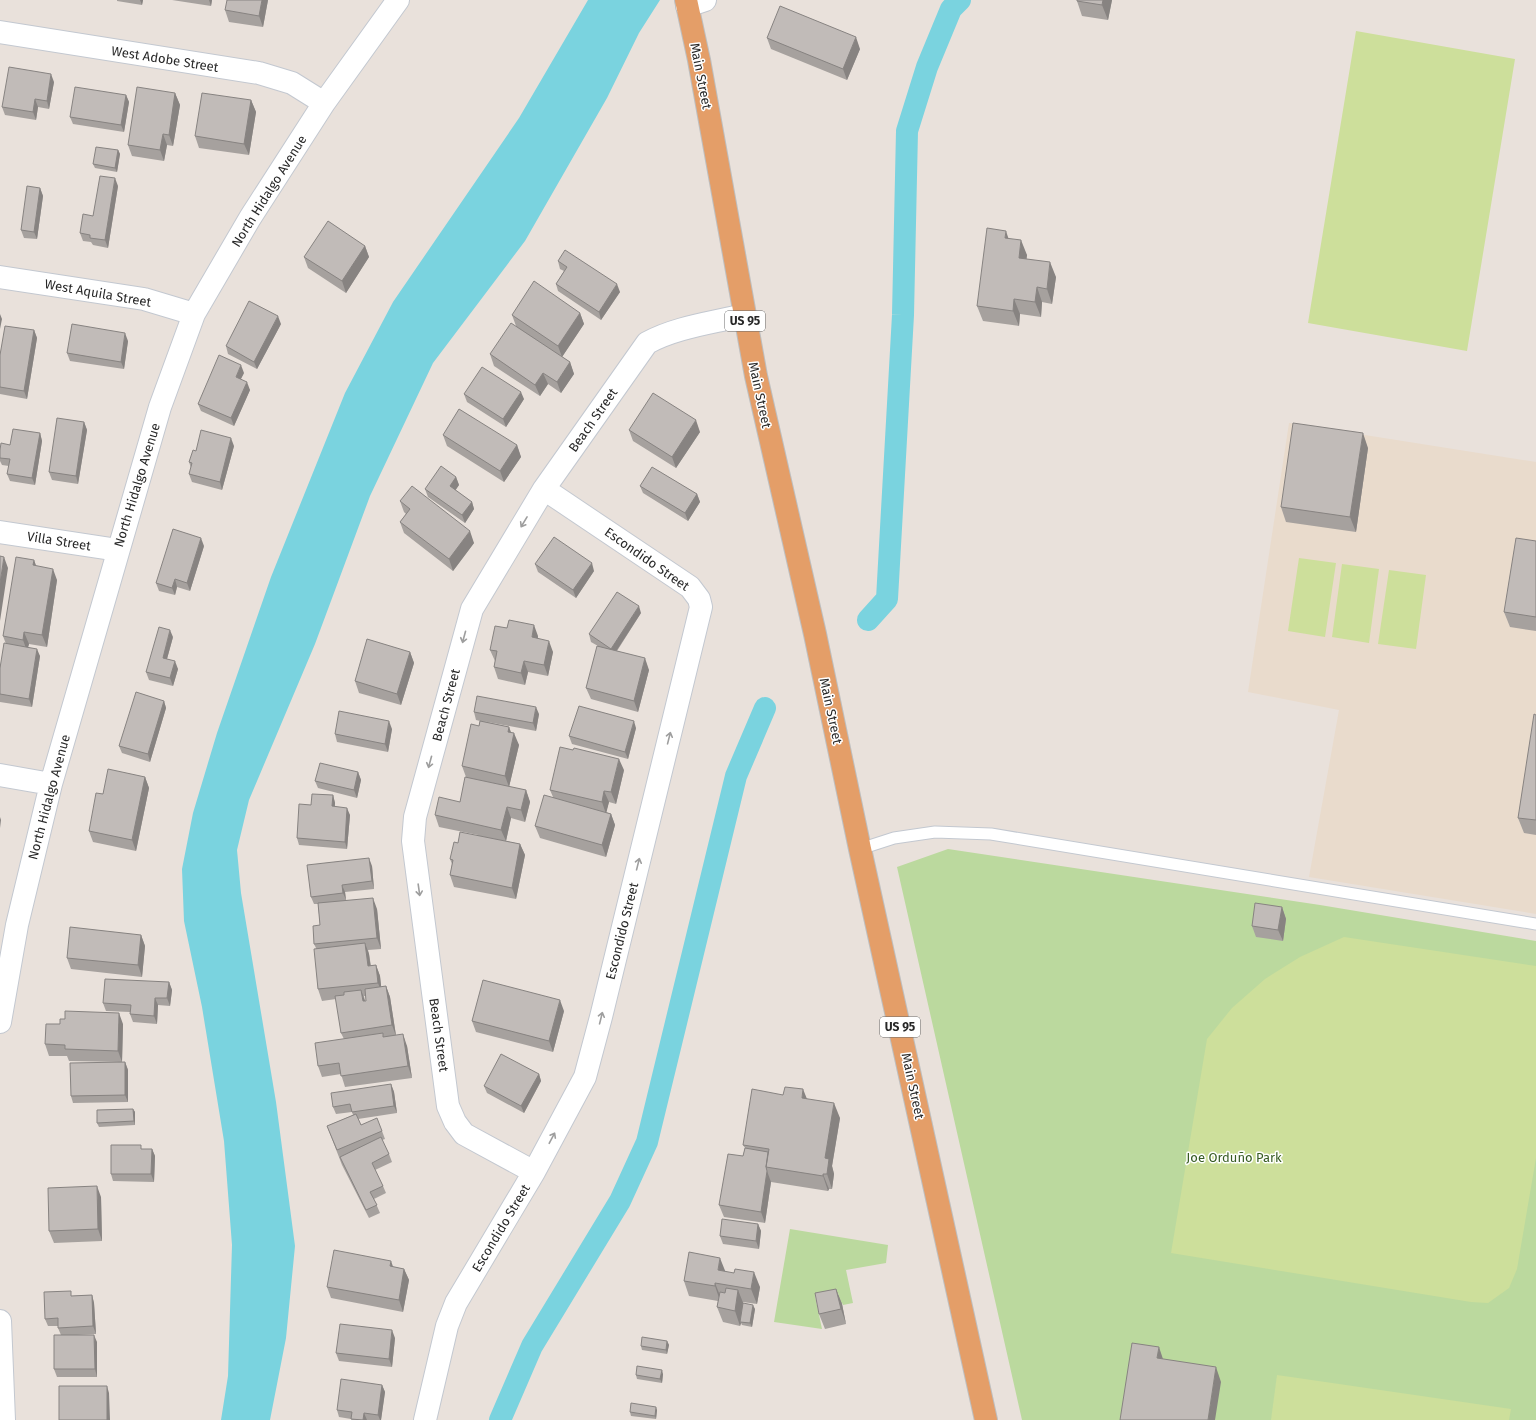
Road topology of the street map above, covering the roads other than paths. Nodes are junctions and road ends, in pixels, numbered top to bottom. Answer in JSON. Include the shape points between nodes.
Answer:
{"nodes":[{"id":1,"x":398,"y":0,"type":"edge"},
{"id":2,"x":693,"y":2,"type":"edge"},
{"id":3,"x":0,"y":32,"type":"edge"},
{"id":4,"x":324,"y":103,"type":"junction"},
{"id":5,"x":0,"y":277,"type":"edge"},
{"id":6,"x":194,"y":314,"type":"junction"},
{"id":7,"x":744,"y":315,"type":"junction"},
{"id":8,"x":544,"y":489,"type":"junction"},
{"id":9,"x":0,"y":532,"type":"edge"},
{"id":10,"x":118,"y":550,"type":"junction"},
{"id":11,"x":0,"y":775,"type":"edge"},
{"id":12,"x":51,"y":784,"type":"junction"},
{"id":13,"x":860,"y":848,"type":"junction"},
{"id":14,"x":1536,"y":924,"type":"edge"},
{"id":15,"x":0,"y":1022,"type":"edge"},
{"id":16,"x":534,"y":1172,"type":"junction"},
{"id":17,"x":0,"y":1321,"type":"edge"},
{"id":18,"x":4,"y":1420,"type":"edge"},
{"id":19,"x":425,"y":1420,"type":"edge"},
{"id":20,"x":986,"y":1420,"type":"edge"}],
"edges":[{"from":1,"to":4,"type":"street","name":"North Hidalgo Avenue"},
{"from":2,"to":7,"type":"highway","name":"Main Street","number":"US 95","via":[[699,60]]},
{"from":3,"to":4,"type":"street","name":"West Adobe Street","via":[[259,73],[292,83]]},
{"from":4,"to":6,"type":"street","name":"North Hidalgo Avenue","via":[[250,218]]},
{"from":5,"to":6,"type":"street","name":"West Aquila Street","via":[[144,299]]},
{"from":6,"to":10,"type":"street","name":"North Hidalgo Avenue","via":[[160,407]]},
{"from":7,"to":8,"type":"street","name":"Beach Street","via":[[675,331],[647,343]]},
{"from":7,"to":13,"type":"highway","name":"Main Street","number":"US 95"},
{"from":8,"to":16,"type":"street","name":"Beach Street","one_way":true,"via":[[472,609],[415,817],[413,841],[448,1106],[464,1134]]},
{"from":16,"to":8,"type":"street","name":"Escondido Street","one_way":true,"via":[[585,1077],[701,606],[690,587]]},
{"from":9,"to":10,"type":"street","name":"Villa Street"},
{"from":10,"to":12,"type":"street","name":"North Hidalgo Avenue"},
{"from":11,"to":12,"type":"street"},
{"from":12,"to":15,"type":"street","name":"North Hidalgo Avenue","via":[[17,924]]},
{"from":13,"to":14,"type":"lane","via":[[894,838],[935,832],[990,834]]},
{"from":13,"to":20,"type":"highway","name":"Main Street","number":"US 95"},
{"from":16,"to":19,"type":"street","name":"Escondido Street","via":[[456,1303],[447,1326]]},
{"from":17,"to":18,"type":"street"}]}
